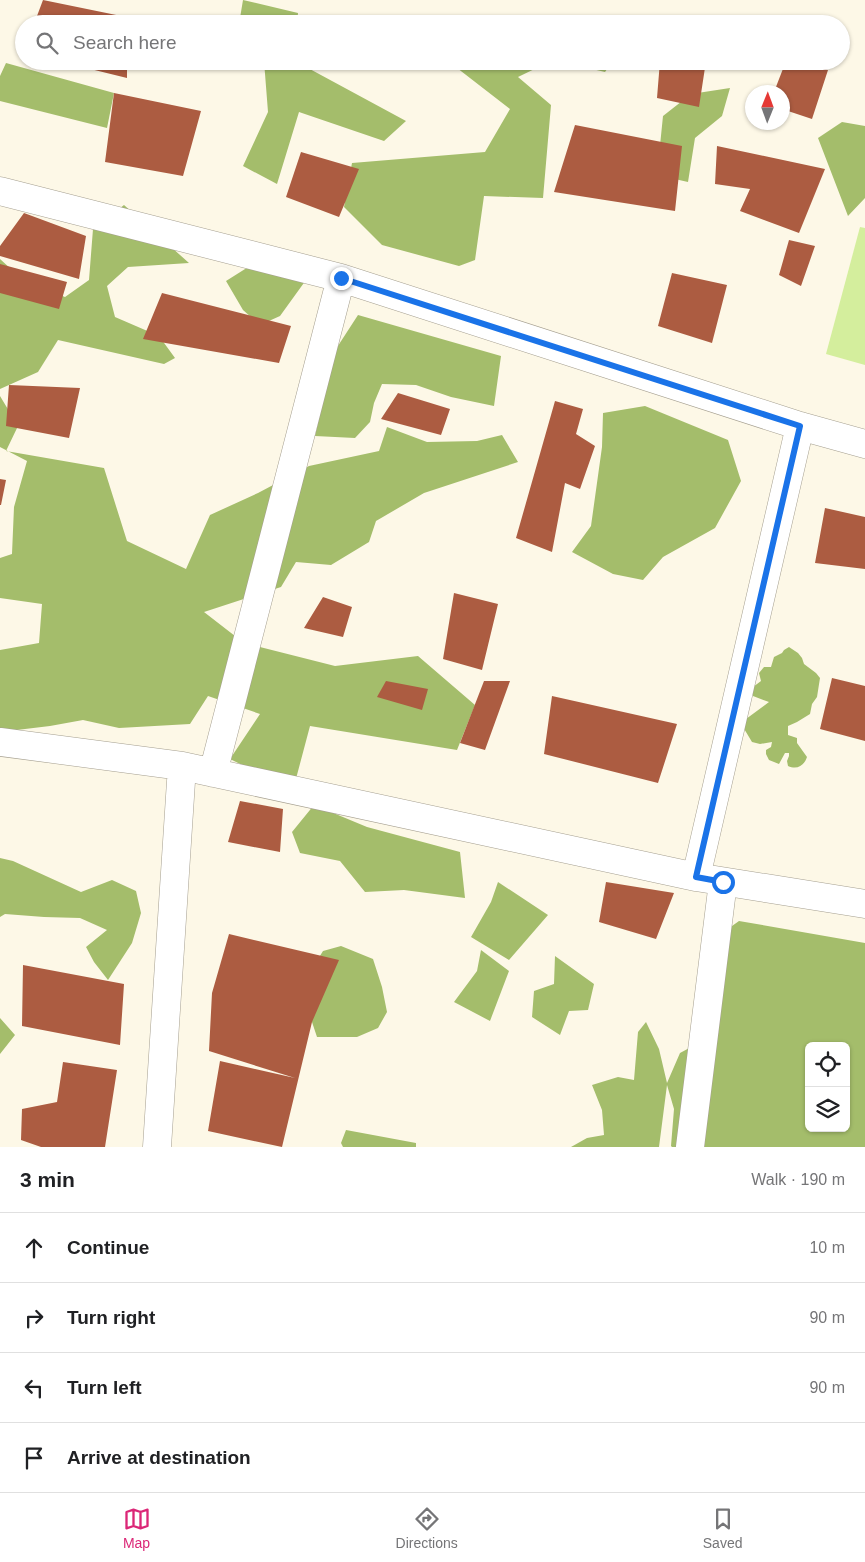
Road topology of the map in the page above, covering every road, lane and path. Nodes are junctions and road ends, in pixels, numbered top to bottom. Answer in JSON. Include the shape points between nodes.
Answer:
{"nodes":[{"id":1,"x":0,"y":191,"type":"edge"},
{"id":2,"x":341,"y":278,"type":"junction"},
{"id":3,"x":800,"y":426,"type":"junction"},
{"id":4,"x":865,"y":444,"type":"edge"},
{"id":5,"x":0,"y":742,"type":"edge"},
{"id":6,"x":182,"y":766,"type":"junction"},
{"id":7,"x":213,"y":773,"type":"junction"},
{"id":8,"x":696,"y":877,"type":"junction"},
{"id":9,"x":723,"y":882,"type":"junction"},
{"id":10,"x":865,"y":904,"type":"edge"},
{"id":11,"x":157,"y":1147,"type":"edge"},
{"id":12,"x":690,"y":1147,"type":"edge"}],
"edges":[{"from":1,"to":2,"type":"street"},
{"from":2,"to":3,"type":"street"},
{"from":2,"to":7,"type":"street"},
{"from":3,"to":4,"type":"street"},
{"from":3,"to":8,"type":"street"},
{"from":5,"to":6,"type":"street"},
{"from":6,"to":7,"type":"street"},
{"from":6,"to":11,"type":"street"},
{"from":7,"to":8,"type":"street"},
{"from":8,"to":9,"type":"street"},
{"from":9,"to":10,"type":"street"},
{"from":9,"to":12,"type":"street"}]}
